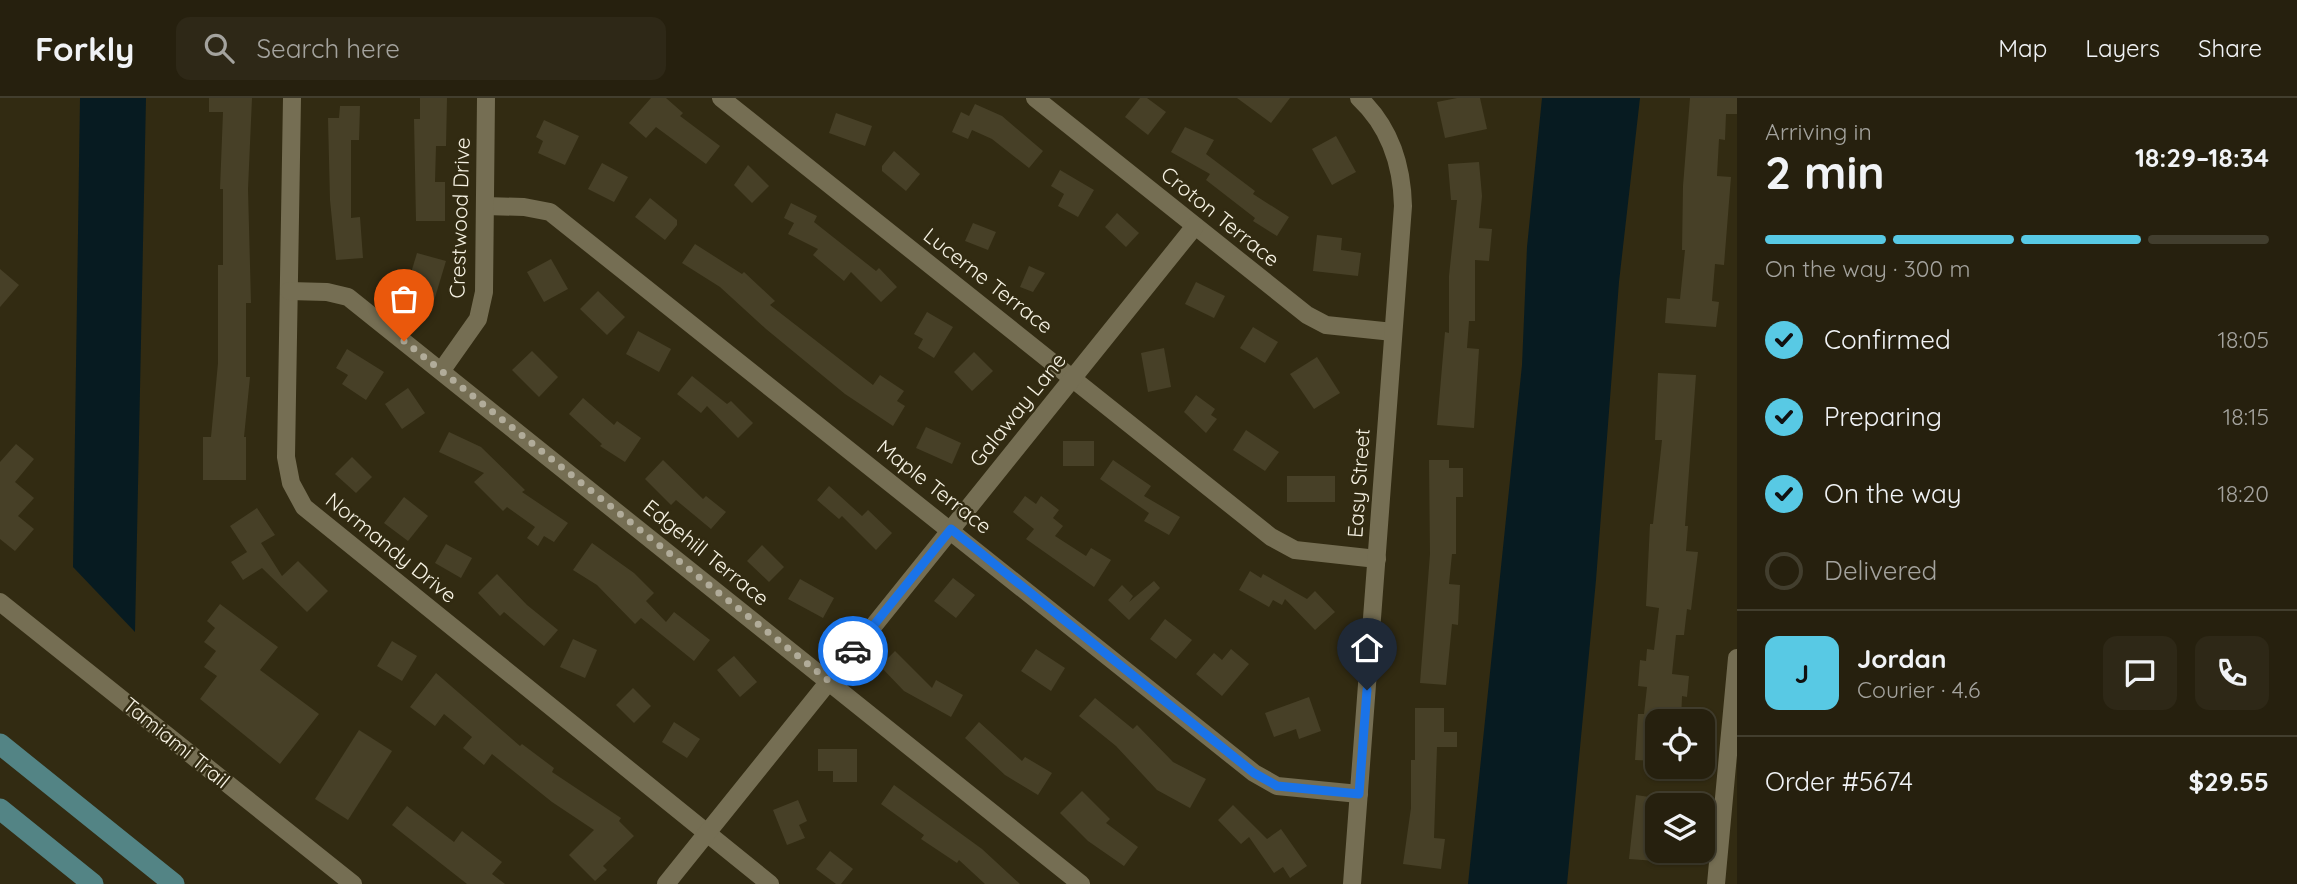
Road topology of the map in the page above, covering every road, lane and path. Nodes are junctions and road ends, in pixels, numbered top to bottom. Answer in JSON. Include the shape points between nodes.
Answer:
{"nodes":[{"id":1,"x":292,"y":98,"type":"edge"},
{"id":2,"x":486,"y":98,"type":"edge"},
{"id":3,"x":721,"y":98,"type":"edge"},
{"id":4,"x":1035,"y":98,"type":"edge"},
{"id":5,"x":1359,"y":98,"type":"edge"},
{"id":6,"x":485,"y":206,"type":"junction"},
{"id":7,"x":1195,"y":226,"type":"junction"},
{"id":8,"x":289,"y":291,"type":"junction"},
{"id":9,"x":1393,"y":332,"type":"junction"},
{"id":10,"x":442,"y":370,"type":"junction"},
{"id":11,"x":1073,"y":377,"type":"junction"},
{"id":12,"x":951,"y":529,"type":"junction"},
{"id":13,"x":1377,"y":559,"type":"junction"},
{"id":14,"x":0,"y":602,"type":"edge"},
{"id":15,"x":1737,"y":658,"type":"edge"},
{"id":16,"x":829,"y":681,"type":"junction"},
{"id":17,"x":0,"y":744,"type":"edge"},
{"id":18,"x":1733,"y":751,"type":"edge"},
{"id":19,"x":1359,"y":794,"type":"junction"},
{"id":20,"x":0,"y":809,"type":"edge"},
{"id":21,"x":707,"y":833,"type":"junction"},
{"id":22,"x":93,"y":884,"type":"edge"},
{"id":23,"x":174,"y":884,"type":"edge"},
{"id":24,"x":353,"y":884,"type":"edge"},
{"id":25,"x":666,"y":884,"type":"edge"},
{"id":26,"x":770,"y":884,"type":"edge"},
{"id":27,"x":1081,"y":884,"type":"edge"},
{"id":28,"x":1352,"y":884,"type":"edge"},
{"id":29,"x":1716,"y":884,"type":"edge"}],
"edges":[{"from":1,"to":8,"type":"street","name":"Normandy Drive"},
{"from":2,"to":6,"type":"street","name":"Crestwood Drive"},
{"from":3,"to":11,"type":"street","name":"Lucerne Terrace"},
{"from":4,"to":7,"type":"street","name":"Croton Terrace"},
{"from":5,"to":9,"type":"street","name":"Easy Street","via":[[1392,143],[1402,184]]},
{"from":6,"to":10,"type":"street","name":"Crestwood Drive","via":[[484,292],[478,319]]},
{"from":6,"to":12,"type":"street","name":"Maple Terrace","via":[[550,212]]},
{"from":7,"to":9,"type":"street","name":"Croton Terrace","via":[[1326,326]]},
{"from":7,"to":11,"type":"street","name":"Galaway Lane"},
{"from":8,"to":10,"type":"street","name":"Edgehill Terrace","via":[[348,297]]},
{"from":8,"to":21,"type":"street","name":"Normandy Drive","via":[[286,457],[291,483],[304,507]]},
{"from":9,"to":13,"type":"street","name":"Easy Street"},
{"from":10,"to":16,"type":"street","name":"Edgehill Terrace"},
{"from":11,"to":12,"type":"street","name":"Galaway Lane"},
{"from":11,"to":13,"type":"street","name":"Lucerne Terrace","via":[[1271,537],[1295,550]]},
{"from":12,"to":16,"type":"street","name":"Galaway Lane"},
{"from":12,"to":19,"type":"street","name":"Maple Terrace","via":[[1254,773],[1277,786]]},
{"from":13,"to":19,"type":"street","name":"Easy Street"},
{"from":14,"to":24,"type":"street","name":"Tamiami Trail"},
{"from":15,"to":18,"type":"street"},
{"from":16,"to":21,"type":"street","name":"Galaway Lane"},
{"from":16,"to":27,"type":"street","name":"Edgehill Terrace"},
{"from":17,"to":23,"type":"main road"},
{"from":18,"to":29,"type":"street"},
{"from":19,"to":28,"type":"street","name":"Easy Street"},
{"from":20,"to":22,"type":"main road"},
{"from":21,"to":25,"type":"street","name":"Galaway Lane"},
{"from":21,"to":26,"type":"street","name":"Normandy Drive"}]}
